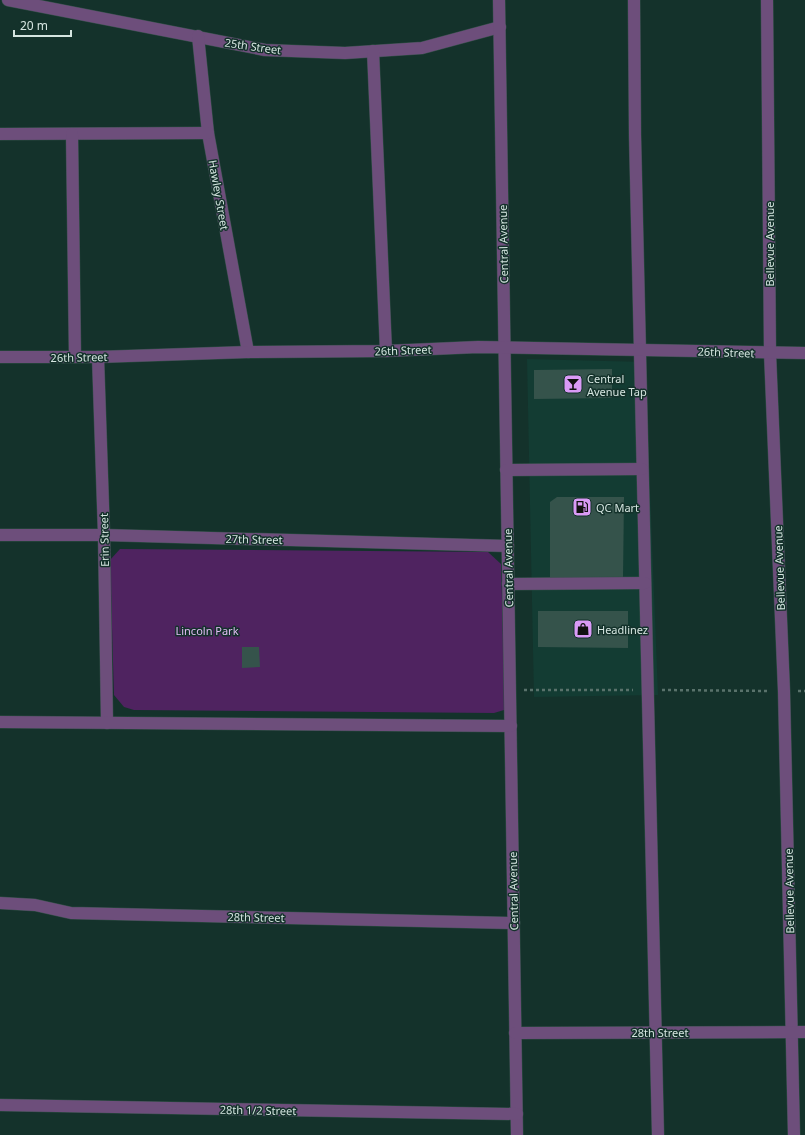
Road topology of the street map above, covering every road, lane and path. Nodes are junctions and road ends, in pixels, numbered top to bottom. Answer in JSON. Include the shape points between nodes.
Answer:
{"nodes":[{"id":1,"x":8,"y":0,"type":"edge"},
{"id":2,"x":499,"y":0,"type":"edge"},
{"id":3,"x":634,"y":0,"type":"edge"},
{"id":4,"x":767,"y":0,"type":"edge"},
{"id":5,"x":500,"y":27,"type":"junction"},
{"id":6,"x":198,"y":36,"type":"junction"},
{"id":7,"x":373,"y":51,"type":"junction"},
{"id":8,"x":208,"y":133,"type":"junction"},
{"id":9,"x":0,"y":134,"type":"edge"},
{"id":10,"x":72,"y":134,"type":"junction"},
{"id":11,"x":505,"y":348,"type":"junction"},
{"id":12,"x":640,"y":349,"type":"junction"},
{"id":13,"x":386,"y":351,"type":"junction"},
{"id":14,"x":248,"y":352,"type":"junction"},
{"id":15,"x":770,"y":353,"type":"junction"},
{"id":16,"x":805,"y":353,"type":"edge"},
{"id":17,"x":0,"y":357,"type":"edge"},
{"id":18,"x":75,"y":357,"type":"junction"},
{"id":19,"x":98,"y":357,"type":"junction"},
{"id":20,"x":642,"y":469,"type":"junction"},
{"id":21,"x":506,"y":470,"type":"junction"},
{"id":22,"x":0,"y":535,"type":"edge"},
{"id":23,"x":104,"y":535,"type":"junction"},
{"id":24,"x":508,"y":546,"type":"junction"},
{"id":25,"x":645,"y":583,"type":"junction"},
{"id":26,"x":508,"y":584,"type":"junction"},
{"id":27,"x":0,"y":722,"type":"edge"},
{"id":28,"x":107,"y":723,"type":"junction"},
{"id":29,"x":511,"y":726,"type":"junction"},
{"id":30,"x":0,"y":903,"type":"edge"},
{"id":31,"x":514,"y":923,"type":"junction"},
{"id":32,"x":655,"y":1032,"type":"junction"},
{"id":33,"x":792,"y":1032,"type":"junction"},
{"id":34,"x":805,"y":1032,"type":"edge"},
{"id":35,"x":515,"y":1033,"type":"junction"},
{"id":36,"x":0,"y":1105,"type":"edge"},
{"id":37,"x":516,"y":1114,"type":"junction"},
{"id":38,"x":517,"y":1135,"type":"edge"},
{"id":39,"x":658,"y":1135,"type":"edge"},
{"id":40,"x":794,"y":1135,"type":"edge"}],
"edges":[{"from":1,"to":6,"type":"street","name":"25th Street"},
{"from":2,"to":5,"type":"street","name":"Central Avenue"},
{"from":3,"to":12,"type":"street","via":[[634,135]]},
{"from":4,"to":15,"type":"street","name":"Bellevue Avenue"},
{"from":5,"to":7,"type":"street","name":"25th Street","via":[[422,48]]},
{"from":5,"to":11,"type":"street","name":"Central Avenue"},
{"from":6,"to":7,"type":"street","name":"25th Street","via":[[266,50],[345,53]]},
{"from":6,"to":8,"type":"street","name":"Hawley Street"},
{"from":7,"to":13,"type":"street"},
{"from":8,"to":10,"type":"street"},
{"from":8,"to":14,"type":"street","name":"Hawley Street"},
{"from":9,"to":10,"type":"street"},
{"from":10,"to":18,"type":"street"},
{"from":11,"to":12,"type":"street","name":"26th Street"},
{"from":11,"to":13,"type":"street","name":"26th Street"},
{"from":11,"to":21,"type":"street","name":"Central Avenue"},
{"from":12,"to":15,"type":"street","name":"26th Street"},
{"from":12,"to":20,"type":"street"},
{"from":13,"to":14,"type":"street","name":"26th Street"},
{"from":14,"to":19,"type":"street","name":"26th Street"},
{"from":15,"to":16,"type":"street","name":"26th Street"},
{"from":15,"to":33,"type":"street","name":"Bellevue Avenue","via":[[784,691]]},
{"from":17,"to":18,"type":"street","name":"26th Street"},
{"from":18,"to":19,"type":"street","name":"26th Street"},
{"from":19,"to":23,"type":"street","name":"Erin Street"},
{"from":20,"to":21,"type":"street"},
{"from":20,"to":25,"type":"street"},
{"from":21,"to":24,"type":"street","name":"Central Avenue"},
{"from":22,"to":23,"type":"street","name":"27th Street"},
{"from":23,"to":24,"type":"street","name":"27th Street"},
{"from":23,"to":28,"type":"street","name":"Erin Street"},
{"from":24,"to":26,"type":"street","name":"Central Avenue"},
{"from":25,"to":26,"type":"street"},
{"from":25,"to":32,"type":"street"},
{"from":26,"to":29,"type":"street","name":"Central Avenue"},
{"from":27,"to":28,"type":"street"},
{"from":28,"to":29,"type":"street"},
{"from":29,"to":31,"type":"street","name":"Central Avenue"},
{"from":30,"to":31,"type":"street","name":"28th Street","via":[[35,905],[71,913]]},
{"from":31,"to":35,"type":"street","name":"Central Avenue"},
{"from":32,"to":33,"type":"street","name":"28th Street"},
{"from":32,"to":35,"type":"street","name":"28th Street"},
{"from":32,"to":39,"type":"street"},
{"from":33,"to":34,"type":"street","name":"28th Street"},
{"from":33,"to":40,"type":"street","name":"Bellevue Avenue"},
{"from":35,"to":37,"type":"street","name":"Central Avenue"},
{"from":36,"to":37,"type":"street","name":"28th 1/2 Street"},
{"from":37,"to":38,"type":"street","name":"Central Avenue"}]}
